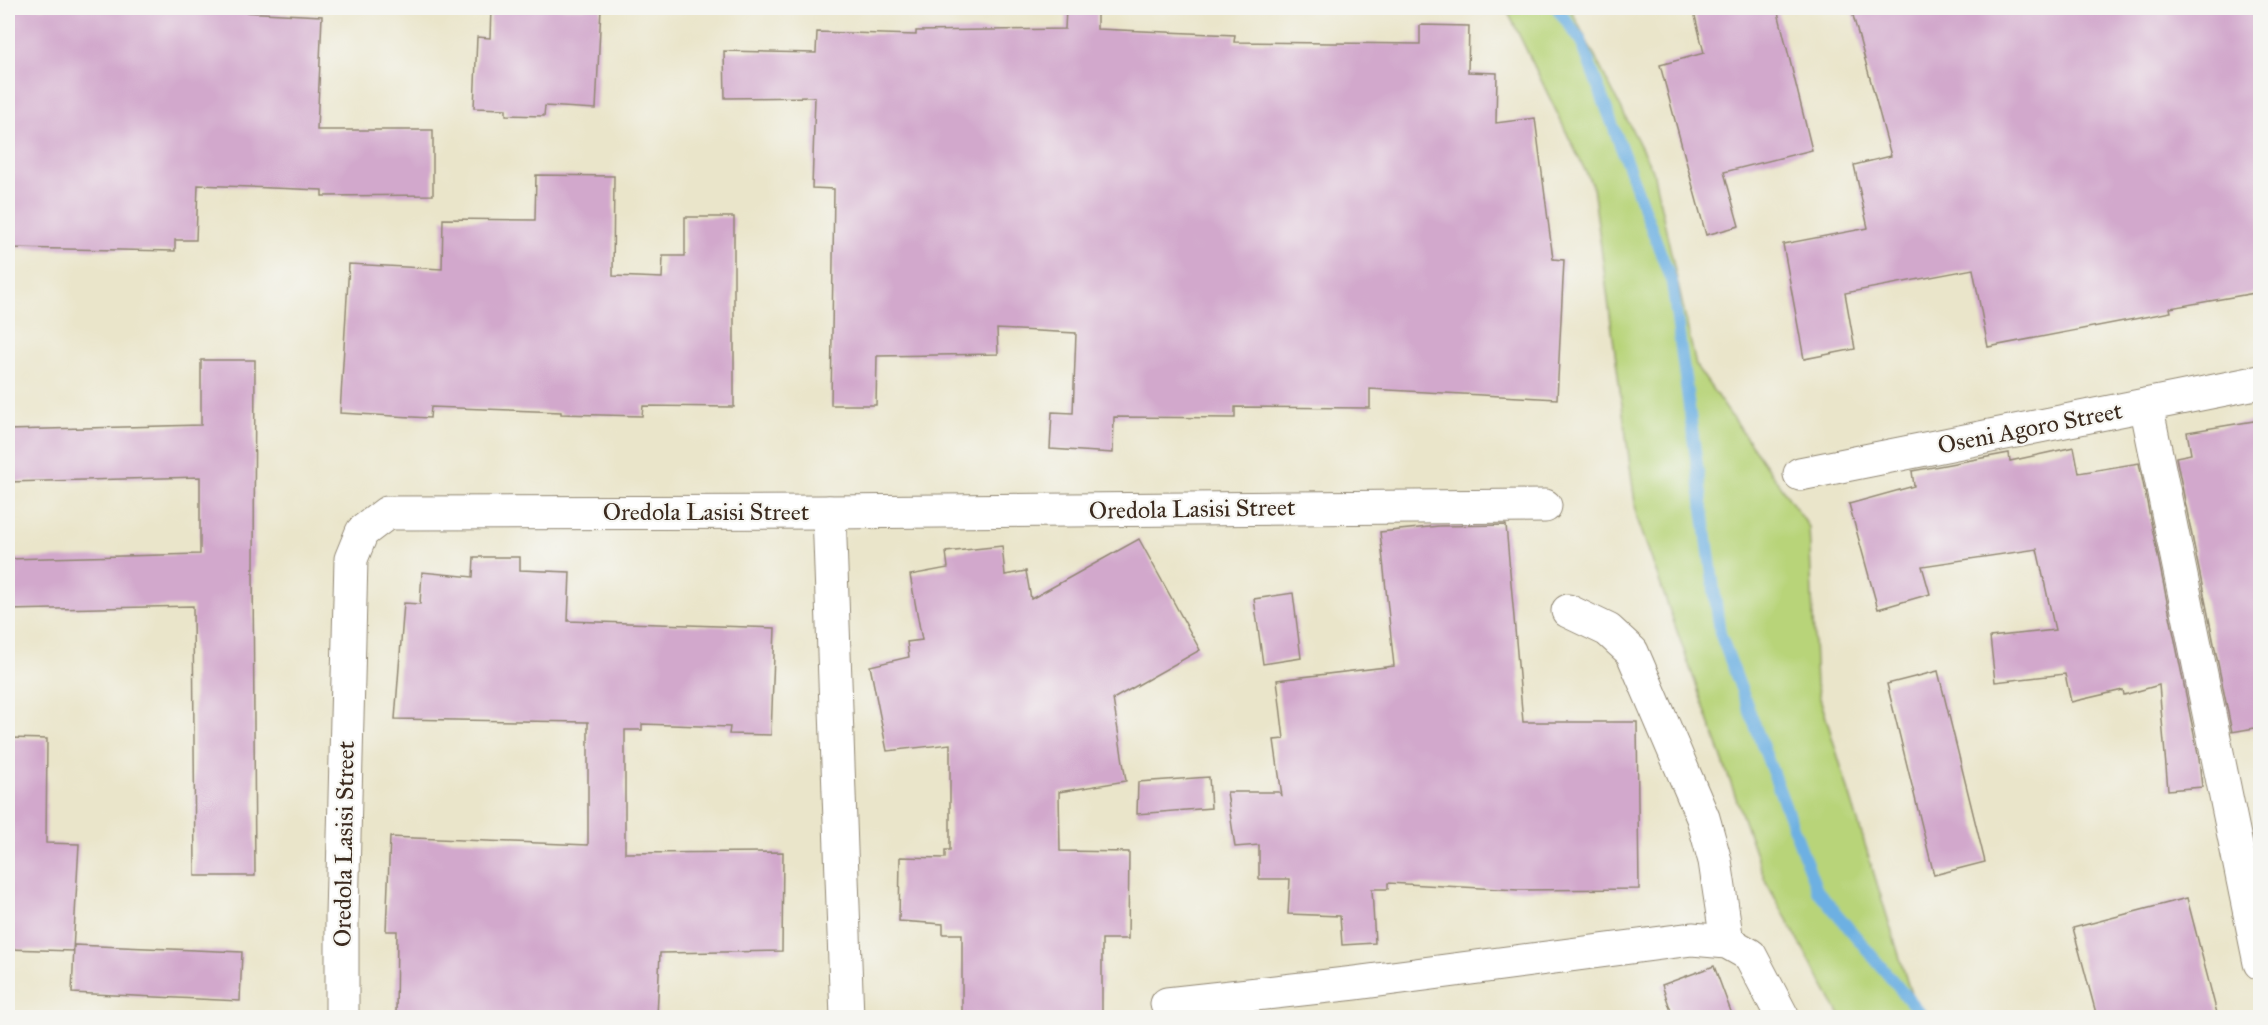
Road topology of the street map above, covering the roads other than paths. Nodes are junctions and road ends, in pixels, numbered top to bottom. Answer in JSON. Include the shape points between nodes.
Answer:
{"nodes":[{"id":1,"x":2260,"y":382,"type":"edge"},
{"id":2,"x":2146,"y":405,"type":"junction"},
{"id":3,"x":1800,"y":474,"type":"dead end"},
{"id":4,"x":1545,"y":506,"type":"dead end"},
{"id":5,"x":829,"y":512,"type":"junction"},
{"id":6,"x":1568,"y":611,"type":"dead end"},
{"id":7,"x":1727,"y":942,"type":"junction"},
{"id":8,"x":2260,"y":963,"type":"edge"},
{"id":9,"x":1167,"y":1004,"type":"dead end"},
{"id":10,"x":342,"y":1017,"type":"edge"},
{"id":11,"x":847,"y":1017,"type":"edge"},
{"id":12,"x":1783,"y":1017,"type":"edge"}],
"edges":[{"from":1,"to":2,"type":"street","name":"Oseni Agoro Street"},
{"from":2,"to":3,"type":"street","name":"Oseni Agoro Street"},
{"from":2,"to":8,"type":"street"},
{"from":4,"to":5,"type":"street","name":"Oredola Lasisi Street"},
{"from":5,"to":10,"type":"street","name":"Oredola Lasisi Street","via":[[387,513],[362,532],[351,559]]},
{"from":5,"to":11,"type":"street"},
{"from":6,"to":7,"type":"street","via":[[1608,630],[1632,652],[1703,818],[1715,861]]},
{"from":7,"to":9,"type":"street","via":[[1692,939]]},
{"from":7,"to":12,"type":"street","via":[[1750,955]]}]}
